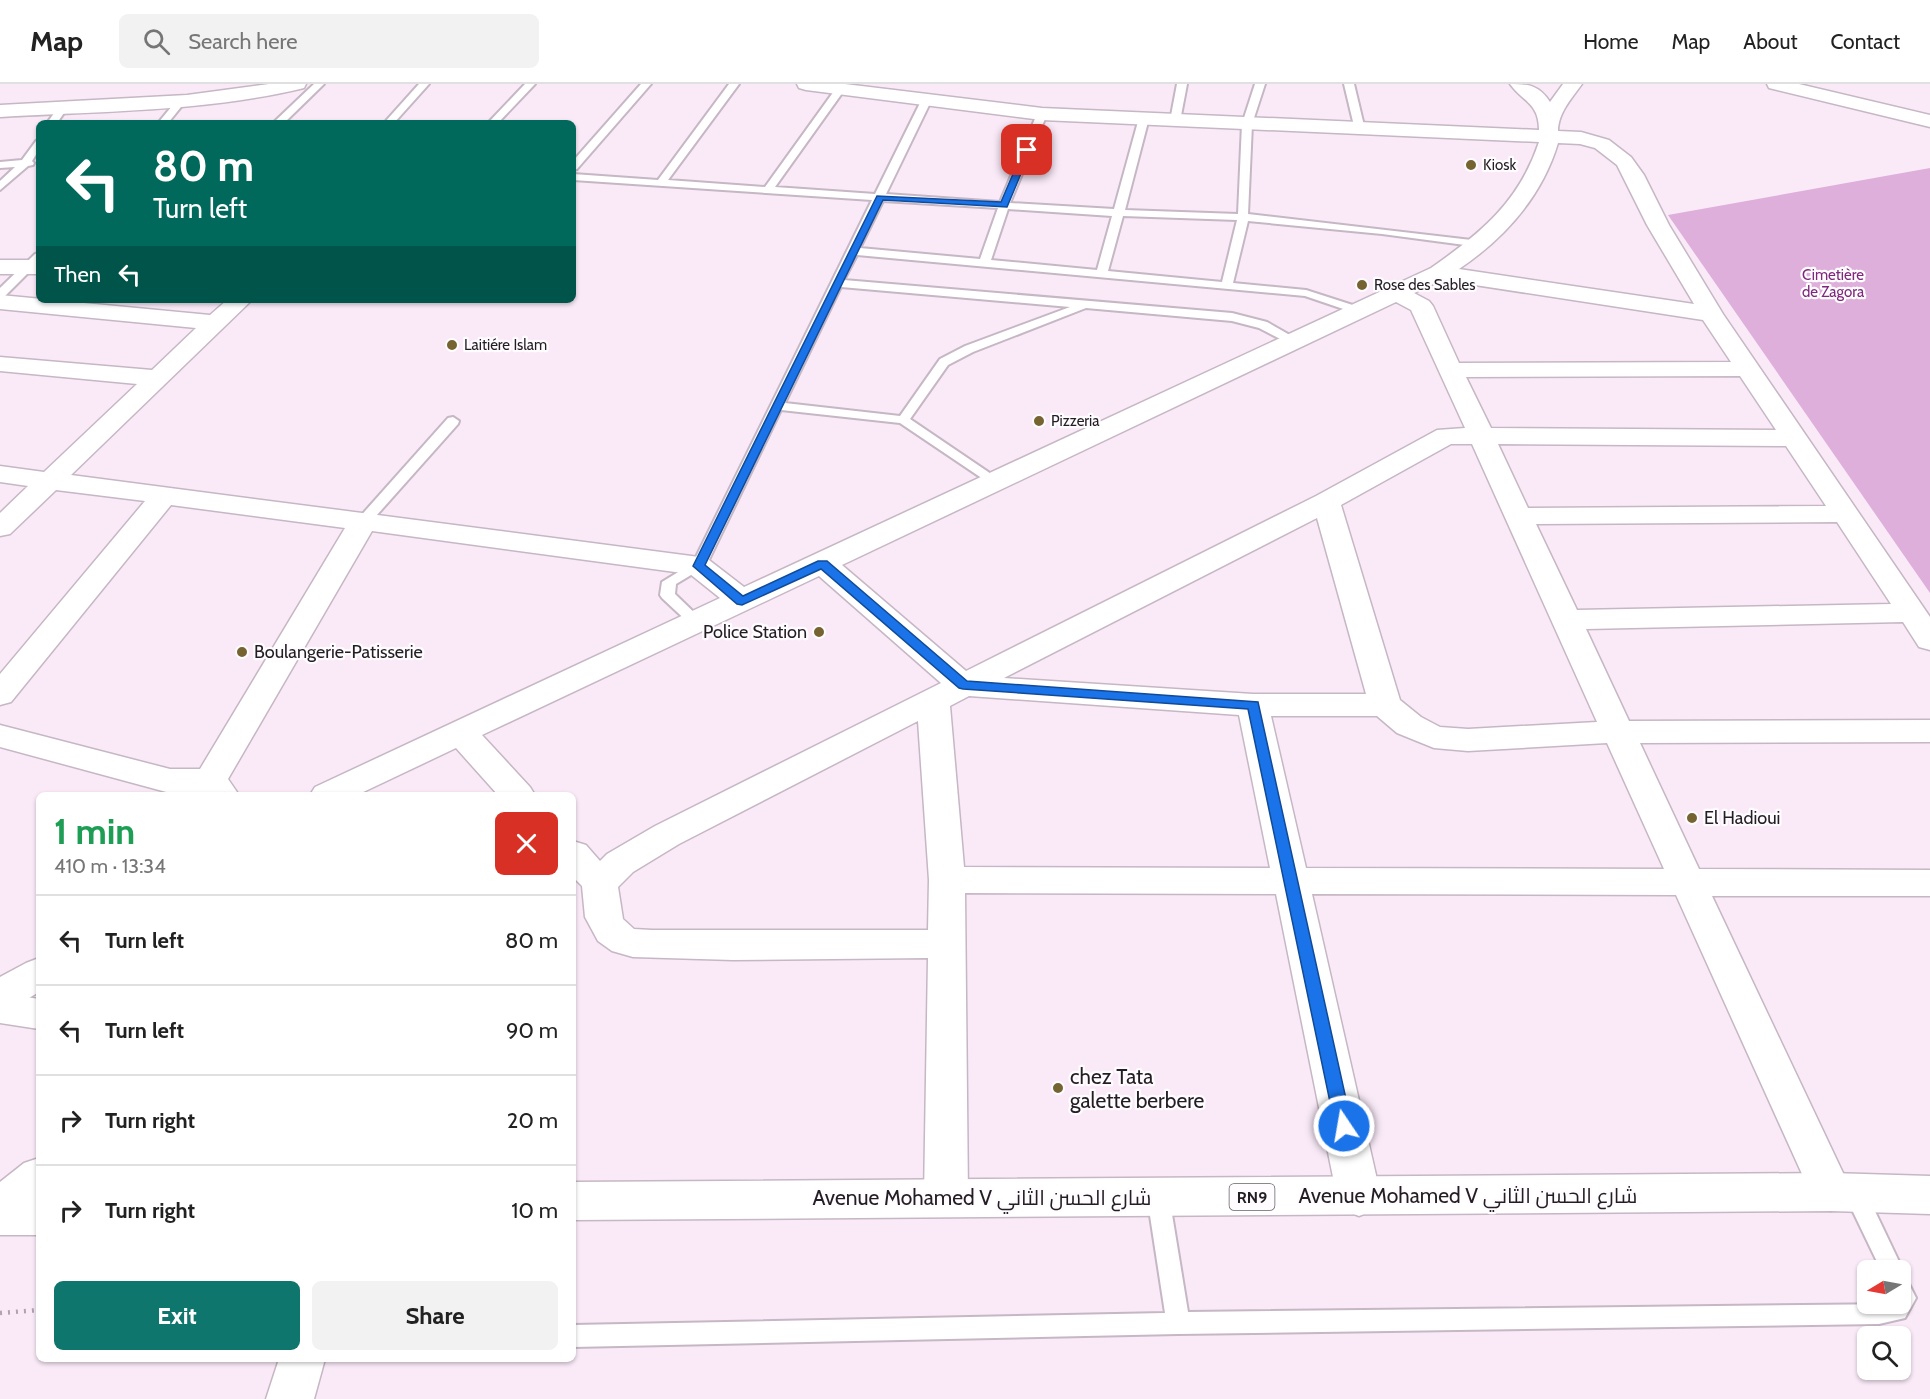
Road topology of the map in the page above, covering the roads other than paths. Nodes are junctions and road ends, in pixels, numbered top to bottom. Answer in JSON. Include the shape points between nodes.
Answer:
{"nodes":[{"id":1,"x":297,"y":84,"type":"edge"},
{"id":2,"x":319,"y":84,"type":"edge"},
{"id":3,"x":424,"y":84,"type":"edge"},
{"id":4,"x":530,"y":84,"type":"edge"},
{"id":5,"x":646,"y":84,"type":"edge"},
{"id":6,"x":734,"y":84,"type":"edge"},
{"id":7,"x":806,"y":84,"type":"edge"},
{"id":8,"x":1182,"y":84,"type":"edge"},
{"id":9,"x":1260,"y":84,"type":"edge"},
{"id":10,"x":1349,"y":84,"type":"edge"},
{"id":11,"x":1519,"y":84,"type":"edge"},
{"id":12,"x":1573,"y":84,"type":"edge"},
{"id":13,"x":1776,"y":84,"type":"edge"},
{"id":14,"x":840,"y":89,"type":"junction"},
{"id":15,"x":926,"y":101,"type":"junction"},
{"id":16,"x":180,"y":102,"type":"junction"},
{"id":17,"x":63,"y":107,"type":"junction"},
{"id":18,"x":0,"y":111,"type":"edge"},
{"id":19,"x":1042,"y":114,"type":"junction"},
{"id":20,"x":1144,"y":118,"type":"junction"},
{"id":21,"x":54,"y":120,"type":"edge"},
{"id":22,"x":165,"y":120,"type":"edge"},
{"id":23,"x":281,"y":120,"type":"edge"},
{"id":24,"x":392,"y":120,"type":"edge"},
{"id":25,"x":496,"y":120,"type":"edge"},
{"id":26,"x":1175,"y":121,"type":"junction"},
{"id":27,"x":1930,"y":121,"type":"edge"},
{"id":28,"x":1247,"y":124,"type":"junction"},
{"id":29,"x":1550,"y":129,"type":"junction"},
{"id":30,"x":1360,"y":130,"type":"junction"},
{"id":31,"x":36,"y":147,"type":"edge"},
{"id":32,"x":25,"y":163,"type":"junction"},
{"id":33,"x":36,"y":163,"type":"edge"},
{"id":34,"x":576,"y":164,"type":"edge"},
{"id":35,"x":0,"y":165,"type":"edge"},
{"id":36,"x":576,"y":177,"type":"edge"},
{"id":37,"x":661,"y":183,"type":"junction"},
{"id":38,"x":0,"y":187,"type":"edge"},
{"id":39,"x":768,"y":190,"type":"junction"},
{"id":40,"x":880,"y":197,"type":"junction"},
{"id":41,"x":1004,"y":205,"type":"junction"},
{"id":42,"x":1120,"y":213,"type":"junction"},
{"id":43,"x":1243,"y":217,"type":"junction"},
{"id":44,"x":1480,"y":244,"type":"junction"},
{"id":45,"x":854,"y":251,"type":"junction"},
{"id":46,"x":36,"y":263,"type":"edge"},
{"id":47,"x":984,"y":263,"type":"junction"},
{"id":48,"x":0,"y":267,"type":"edge"},
{"id":49,"x":1439,"y":273,"type":"junction"},
{"id":50,"x":1102,"y":274,"type":"junction"},
{"id":51,"x":838,"y":283,"type":"junction"},
{"id":52,"x":1227,"y":285,"type":"junction"},
{"id":53,"x":1398,"y":294,"type":"junction"},
{"id":54,"x":0,"y":295,"type":"edge"},
{"id":55,"x":0,"y":302,"type":"edge"},
{"id":56,"x":237,"y":303,"type":"edge"},
{"id":57,"x":1085,"y":304,"type":"junction"},
{"id":58,"x":1361,"y":311,"type":"junction"},
{"id":59,"x":1711,"y":314,"type":"junction"},
{"id":60,"x":215,"y":323,"type":"junction"},
{"id":61,"x":1296,"y":342,"type":"junction"},
{"id":62,"x":0,"y":364,"type":"edge"},
{"id":63,"x":1748,"y":369,"type":"junction"},
{"id":64,"x":1451,"y":370,"type":"junction"},
{"id":65,"x":157,"y":378,"type":"junction"},
{"id":66,"x":778,"y":406,"type":"junction"},
{"id":67,"x":903,"y":420,"type":"junction"},
{"id":68,"x":453,"y":421,"type":"dead end"},
{"id":69,"x":1481,"y":437,"type":"junction"},
{"id":70,"x":1795,"y":438,"type":"junction"},
{"id":71,"x":0,"y":474,"type":"edge"},
{"id":72,"x":47,"y":482,"type":"junction"},
{"id":73,"x":995,"y":483,"type":"junction"},
{"id":74,"x":165,"y":495,"type":"junction"},
{"id":75,"x":1326,"y":502,"type":"junction"},
{"id":76,"x":1846,"y":514,"type":"junction"},
{"id":77,"x":1518,"y":516,"type":"junction"},
{"id":78,"x":363,"y":522,"type":"junction"},
{"id":79,"x":0,"y":528,"type":"edge"},
{"id":80,"x":823,"y":564,"type":"junction"},
{"id":81,"x":699,"y":566,"type":"junction"},
{"id":82,"x":742,"y":602,"type":"junction"},
{"id":83,"x":1912,"y":613,"type":"junction"},
{"id":84,"x":1566,"y":620,"type":"junction"},
{"id":85,"x":696,"y":622,"type":"junction"},
{"id":86,"x":1930,"y":640,"type":"edge"},
{"id":87,"x":948,"y":692,"type":"junction"},
{"id":88,"x":0,"y":695,"type":"edge"},
{"id":89,"x":1253,"y":705,"type":"junction"},
{"id":90,"x":1385,"y":705,"type":"junction"},
{"id":91,"x":1930,"y":731,"type":"edge"},
{"id":92,"x":1618,"y":732,"type":"junction"},
{"id":93,"x":460,"y":733,"type":"junction"},
{"id":94,"x":0,"y":736,"type":"edge"},
{"id":95,"x":216,"y":788,"type":"edge"},
{"id":96,"x":333,"y":792,"type":"edge"},
{"id":97,"x":515,"y":792,"type":"edge"},
{"id":98,"x":576,"y":857,"type":"edge"},
{"id":99,"x":947,"y":880,"type":"junction"},
{"id":100,"x":1292,"y":881,"type":"junction"},
{"id":101,"x":1688,"y":882,"type":"junction"},
{"id":102,"x":1930,"y":882,"type":"edge"},
{"id":103,"x":600,"y":883,"type":"junction"},
{"id":104,"x":946,"y":944,"type":"junction"},
{"id":105,"x":36,"y":975,"type":"edge"},
{"id":106,"x":0,"y":996,"type":"edge"},
{"id":107,"x":0,"y":1008,"type":"edge"},
{"id":108,"x":36,"y":1014,"type":"edge"},
{"id":109,"x":36,"y":1178,"type":"edge"},
{"id":110,"x":1843,"y":1192,"type":"junction"},
{"id":111,"x":1930,"y":1195,"type":"edge"},
{"id":112,"x":1158,"y":1196,"type":"junction"},
{"id":113,"x":946,"y":1197,"type":"junction"},
{"id":114,"x":1359,"y":1197,"type":"junction"},
{"id":115,"x":576,"y":1201,"type":"edge"},
{"id":116,"x":0,"y":1207,"type":"edge"},
{"id":117,"x":0,"y":1216,"type":"edge"},
{"id":118,"x":36,"y":1216,"type":"edge"},
{"id":119,"x":1886,"y":1260,"type":"edge"},
{"id":120,"x":1857,"y":1313,"type":"edge"},
{"id":121,"x":1178,"y":1323,"type":"junction"},
{"id":122,"x":576,"y":1336,"type":"edge"},
{"id":123,"x":301,"y":1362,"type":"edge"},
{"id":124,"x":290,"y":1399,"type":"edge"}],
"edges":[{"from":1,"to":16,"type":"street"},
{"from":2,"to":23,"type":"lane"},
{"from":3,"to":24,"type":"lane"},
{"from":4,"to":25,"type":"lane"},
{"from":5,"to":34,"type":"lane"},
{"from":6,"to":37,"type":"lane"},
{"from":7,"to":14,"type":"street"},
{"from":8,"to":26,"type":"lane"},
{"from":9,"to":28,"type":"lane"},
{"from":10,"to":30,"type":"lane"},
{"from":11,"to":29,"type":"street","via":[[1545,105]]},
{"from":12,"to":29,"type":"street","via":[[1562,97]]},
{"from":13,"to":27,"type":"street"},
{"from":14,"to":15,"type":"street"},
{"from":14,"to":39,"type":"lane"},
{"from":15,"to":19,"type":"street"},
{"from":15,"to":40,"type":"lane"},
{"from":16,"to":17,"type":"street"},
{"from":16,"to":22,"type":"lane"},
{"from":17,"to":18,"type":"street"},
{"from":17,"to":21,"type":"lane"},
{"from":19,"to":20,"type":"street"},
{"from":19,"to":41,"type":"lane"},
{"from":20,"to":26,"type":"street"},
{"from":20,"to":42,"type":"lane"},
{"from":26,"to":28,"type":"street"},
{"from":28,"to":30,"type":"street"},
{"from":28,"to":43,"type":"lane"},
{"from":29,"to":30,"type":"street"},
{"from":29,"to":44,"type":"street","via":[[1539,171],[1501,224]]},
{"from":29,"to":59,"type":"street","via":[[1591,140],[1624,160]]},
{"from":31,"to":32,"type":"lane"},
{"from":32,"to":33,"type":"lane"},
{"from":32,"to":35,"type":"lane"},
{"from":32,"to":38,"type":"lane"},
{"from":36,"to":37,"type":"lane"},
{"from":37,"to":39,"type":"lane"},
{"from":39,"to":40,"type":"lane"},
{"from":40,"to":41,"type":"lane"},
{"from":40,"to":45,"type":"lane"},
{"from":41,"to":42,"type":"lane"},
{"from":41,"to":47,"type":"lane"},
{"from":42,"to":43,"type":"lane"},
{"from":42,"to":50,"type":"lane"},
{"from":43,"to":44,"type":"lane"},
{"from":43,"to":52,"type":"lane"},
{"from":44,"to":49,"type":"street"},
{"from":45,"to":47,"type":"lane"},
{"from":45,"to":51,"type":"lane"},
{"from":46,"to":48,"type":"street"},
{"from":46,"to":54,"type":"lane"},
{"from":47,"to":50,"type":"lane"},
{"from":49,"to":53,"type":"street"},
{"from":49,"to":59,"type":"street"},
{"from":50,"to":52,"type":"lane"},
{"from":51,"to":57,"type":"lane"},
{"from":51,"to":66,"type":"lane"},
{"from":52,"to":58,"type":"lane","via":[[1306,294]]},
{"from":53,"to":58,"type":"street"},
{"from":53,"to":64,"type":"street","via":[[1421,306]]},
{"from":55,"to":60,"type":"street"},
{"from":56,"to":60,"type":"street"},
{"from":57,"to":61,"type":"lane","via":[[1232,317]]},
{"from":57,"to":67,"type":"lane","via":[[944,362]]},
{"from":58,"to":61,"type":"street"},
{"from":59,"to":63,"type":"street"},
{"from":60,"to":65,"type":"street"},
{"from":61,"to":73,"type":"street"},
{"from":62,"to":65,"type":"street"},
{"from":63,"to":64,"type":"street"},
{"from":63,"to":70,"type":"street"},
{"from":64,"to":69,"type":"street"},
{"from":65,"to":72,"type":"street"},
{"from":66,"to":67,"type":"lane"},
{"from":66,"to":81,"type":"lane"},
{"from":67,"to":73,"type":"lane"},
{"from":68,"to":78,"type":"lane"},
{"from":69,"to":70,"type":"street"},
{"from":69,"to":75,"type":"street","via":[[1446,436]]},
{"from":69,"to":77,"type":"street"},
{"from":70,"to":76,"type":"street"},
{"from":71,"to":72,"type":"street"},
{"from":72,"to":74,"type":"street"},
{"from":72,"to":79,"type":"street"},
{"from":73,"to":80,"type":"street"},
{"from":74,"to":78,"type":"street"},
{"from":74,"to":88,"type":"street"},
{"from":75,"to":87,"type":"street"},
{"from":75,"to":90,"type":"street"},
{"from":76,"to":77,"type":"street"},
{"from":76,"to":83,"type":"street"},
{"from":77,"to":84,"type":"street"},
{"from":78,"to":81,"type":"street"},
{"from":78,"to":95,"type":"street"},
{"from":80,"to":82,"type":"street"},
{"from":80,"to":87,"type":"street"},
{"from":81,"to":82,"type":"street"},
{"from":81,"to":85,"type":"lane","via":[[669,582],[667,596]]},
{"from":82,"to":85,"type":"street"},
{"from":83,"to":84,"type":"street"},
{"from":83,"to":86,"type":"street"},
{"from":84,"to":92,"type":"street"},
{"from":85,"to":93,"type":"street"},
{"from":87,"to":89,"type":"street"},
{"from":87,"to":99,"type":"street"},
{"from":87,"to":103,"type":"street","via":[[667,835],[620,863]]},
{"from":89,"to":90,"type":"street"},
{"from":89,"to":100,"type":"street"},
{"from":90,"to":92,"type":"street","via":[[1409,725],[1434,737],[1468,740]]},
{"from":91,"to":92,"type":"street"},
{"from":92,"to":101,"type":"street"},
{"from":93,"to":96,"type":"street"},
{"from":93,"to":97,"type":"street"},
{"from":94,"to":95,"type":"street","via":[[170,781]]},
{"from":98,"to":103,"type":"street"},
{"from":99,"to":100,"type":"street"},
{"from":99,"to":104,"type":"street"},
{"from":100,"to":101,"type":"street"},
{"from":100,"to":114,"type":"street"},
{"from":101,"to":102,"type":"street"},
{"from":101,"to":110,"type":"street"},
{"from":103,"to":104,"type":"street","via":[[604,924],[624,941],[721,945]]},
{"from":104,"to":113,"type":"street"},
{"from":105,"to":106,"type":"street"},
{"from":107,"to":108,"type":"street"},
{"from":109,"to":116,"type":"street"},
{"from":110,"to":111,"type":"street","name":"Avenue Mohamed V شارع الحسن الثاني","number":"RN9"},
{"from":110,"to":114,"type":"street","name":"Avenue Mohamed V شارع الحسن الثاني","number":"RN9"},
{"from":110,"to":119,"type":"lane"},
{"from":112,"to":113,"type":"street","name":"Avenue Mohamed V شارع الحسن الثاني","number":"RN9"},
{"from":112,"to":114,"type":"street","name":"Avenue Mohamed V شارع الحسن الثاني","number":"RN9"},
{"from":112,"to":121,"type":"lane"},
{"from":113,"to":115,"type":"street","name":"Avenue Mohamed V شارع الحسن الثاني","number":"RN9"},
{"from":117,"to":118,"type":"street"},
{"from":120,"to":121,"type":"lane"},
{"from":121,"to":122,"type":"lane"},
{"from":123,"to":124,"type":"street"}]}
